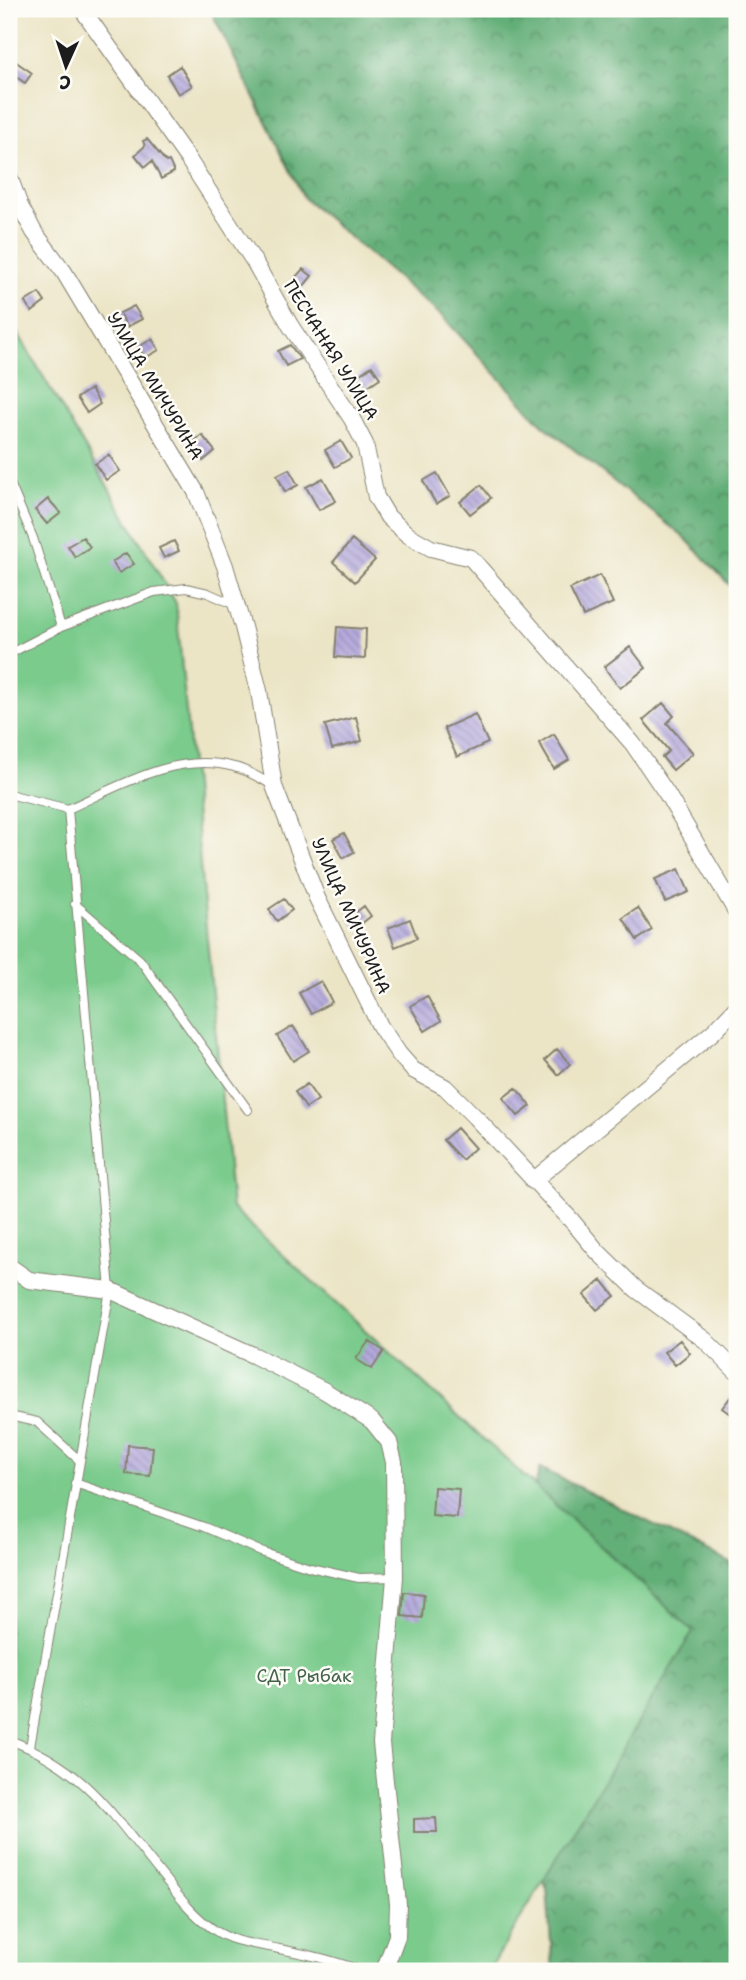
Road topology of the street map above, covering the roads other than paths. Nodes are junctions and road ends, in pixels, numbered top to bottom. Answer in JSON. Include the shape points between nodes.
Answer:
{"nodes":[{"id":1,"x":82,"y":9,"type":"edge"},
{"id":2,"x":11,"y":183,"type":"edge"},
{"id":3,"x":14,"y":209,"type":"edge"},
{"id":4,"x":9,"y":481,"type":"edge"},
{"id":5,"x":237,"y":606,"type":"junction"},
{"id":6,"x":61,"y":627,"type":"junction"},
{"id":7,"x":9,"y":654,"type":"edge"},
{"id":8,"x":274,"y":786,"type":"junction"},
{"id":9,"x":9,"y":794,"type":"edge"},
{"id":10,"x":68,"y":809,"type":"junction"},
{"id":11,"x":75,"y":904,"type":"junction"},
{"id":12,"x":737,"y":914,"type":"edge"},
{"id":13,"x":737,"y":1007,"type":"edge"},
{"id":14,"x":248,"y":1110,"type":"dead end"},
{"id":15,"x":533,"y":1181,"type":"junction"},
{"id":16,"x":9,"y":1266,"type":"edge"},
{"id":17,"x":110,"y":1290,"type":"junction"},
{"id":18,"x":737,"y":1372,"type":"edge"},
{"id":19,"x":9,"y":1416,"type":"edge"},
{"id":20,"x":79,"y":1460,"type":"junction"},
{"id":21,"x":75,"y":1483,"type":"junction"},
{"id":22,"x":395,"y":1577,"type":"junction"},
{"id":23,"x":9,"y":1740,"type":"edge"},
{"id":24,"x":30,"y":1747,"type":"junction"},
{"id":25,"x":361,"y":1971,"type":"edge"},
{"id":26,"x":384,"y":1971,"type":"edge"}],
"edges":[{"from":1,"to":12,"type":"street","name":"ПЕСЧАНАЯ УЛИЦА","via":[[188,159],[352,419],[365,444],[376,497],[388,517],[431,548],[471,558],[633,744]]},
{"from":2,"to":3,"type":"street","name":"УЛИЦА МИЧУРИНА"},
{"from":3,"to":5,"type":"street","name":"УЛИЦА МИЧУРИНА","via":[[64,272],[196,492]]},
{"from":4,"to":6,"type":"lane"},
{"from":5,"to":6,"type":"lane","via":[[186,588],[154,592]]},
{"from":5,"to":8,"type":"street","name":"УЛИЦА МИЧУРИНА","via":[[259,691]]},
{"from":6,"to":7,"type":"lane"},
{"from":8,"to":10,"type":"lane","via":[[236,767],[206,762],[170,766]]},
{"from":8,"to":15,"type":"street","name":"УЛИЦА МИЧУРИНА","via":[[317,898],[380,1027],[413,1070],[444,1087]]},
{"from":9,"to":10,"type":"lane"},
{"from":10,"to":11,"type":"lane"},
{"from":11,"to":14,"type":"lane","via":[[140,960]]},
{"from":11,"to":17,"type":"lane"},
{"from":13,"to":15,"type":"street"},
{"from":15,"to":18,"type":"street","name":"УЛИЦА МИЧУРИНА","via":[[636,1289],[705,1340]]},
{"from":16,"to":17,"type":"street","via":[[29,1280]]},
{"from":17,"to":20,"type":"lane"},
{"from":17,"to":22,"type":"street","via":[[325,1391],[372,1421],[389,1442],[394,1462]]},
{"from":19,"to":20,"type":"lane","via":[[37,1422]]},
{"from":20,"to":21,"type":"lane"},
{"from":21,"to":22,"type":"lane","via":[[310,1567],[359,1578]]},
{"from":21,"to":24,"type":"lane"},
{"from":22,"to":26,"type":"street","via":[[381,1743],[398,1904],[397,1936]]},
{"from":23,"to":24,"type":"lane"},
{"from":24,"to":25,"type":"lane","via":[[96,1793],[190,1909],[214,1930],[254,1945],[335,1960]]}]}
